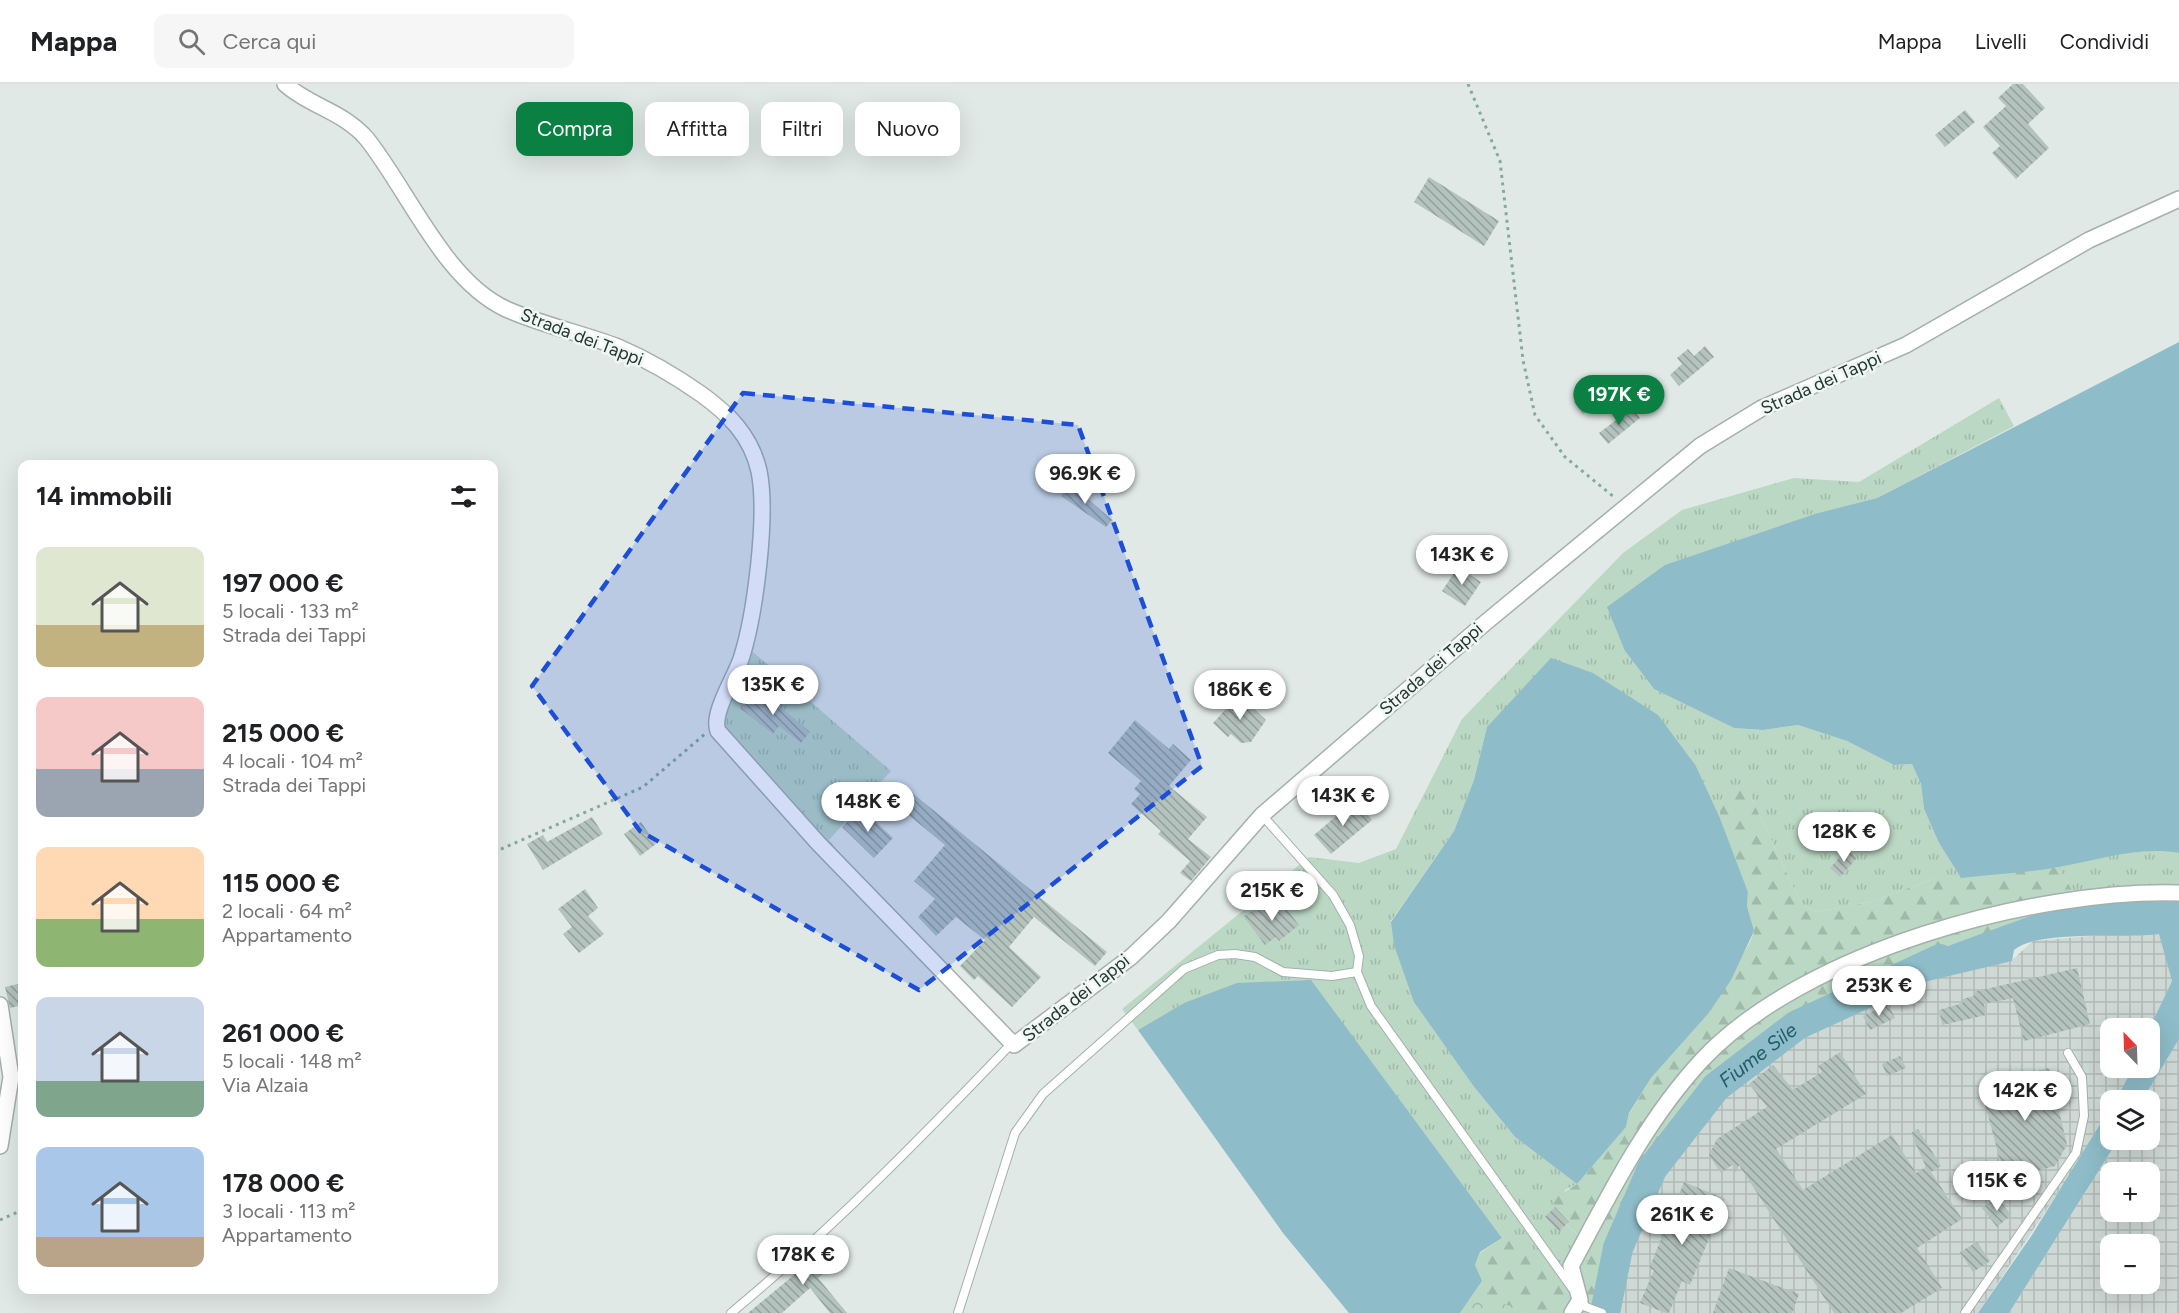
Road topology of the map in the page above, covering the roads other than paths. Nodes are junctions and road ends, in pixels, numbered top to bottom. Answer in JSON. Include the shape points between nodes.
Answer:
{"nodes":[{"id":1,"x":285,"y":84,"type":"edge"},
{"id":2,"x":2179,"y":198,"type":"edge"},
{"id":3,"x":1262,"y":815,"type":"junction"},
{"id":4,"x":2179,"y":893,"type":"edge"},
{"id":5,"x":1357,"y":972,"type":"junction"},
{"id":6,"x":0,"y":1005,"type":"edge"},
{"id":7,"x":1012,"y":1043,"type":"junction"},
{"id":8,"x":2068,"y":1053,"type":"dead end"},
{"id":9,"x":0,"y":1146,"type":"edge"},
{"id":10,"x":1580,"y":1300,"type":"junction"},
{"id":11,"x":1598,"y":1312,"type":"edge"},
{"id":12,"x":731,"y":1313,"type":"edge"},
{"id":13,"x":958,"y":1313,"type":"edge"},
{"id":14,"x":1572,"y":1313,"type":"edge"},
{"id":15,"x":1965,"y":1313,"type":"edge"}],
"edges":[{"from":1,"to":7,"type":"street","name":"Strada dei Tappi","via":[[329,108],[366,138],[461,276],[483,295],[507,309],[617,347],[665,370],[723,409],[744,432],[760,474],[762,525],[754,595],[741,658],[716,725],[818,843]]},
{"from":2,"to":3,"type":"street","name":"Strada dei Tappi","via":[[2079,245],[1906,345],[1734,423],[1625,506]]},
{"from":3,"to":5,"type":"lane","via":[[1333,895],[1350,925],[1359,956]]},
{"from":3,"to":7,"type":"street","name":"Strada dei Tappi","via":[[1169,921],[1131,957],[1016,1044]]},
{"from":4,"to":10,"type":"street","via":[[2087,896],[1986,916],[1846,965],[1762,1011],[1690,1073],[1631,1159],[1571,1266]]},
{"from":5,"to":10,"type":"lane","via":[[1371,1006]]},
{"from":5,"to":13,"type":"lane","via":[[1332,976],[1283,972],[1255,957],[1235,954],[1218,955],[1184,969],[1043,1094],[1015,1133]]},
{"from":6,"to":9,"type":"street","via":[[11,1077]]},
{"from":7,"to":12,"type":"lane","via":[[794,1261]]},
{"from":8,"to":15,"type":"lane","via":[[2082,1077],[2084,1116],[2076,1153]]},
{"from":10,"to":11,"type":"lane"},
{"from":10,"to":14,"type":"street"}]}
